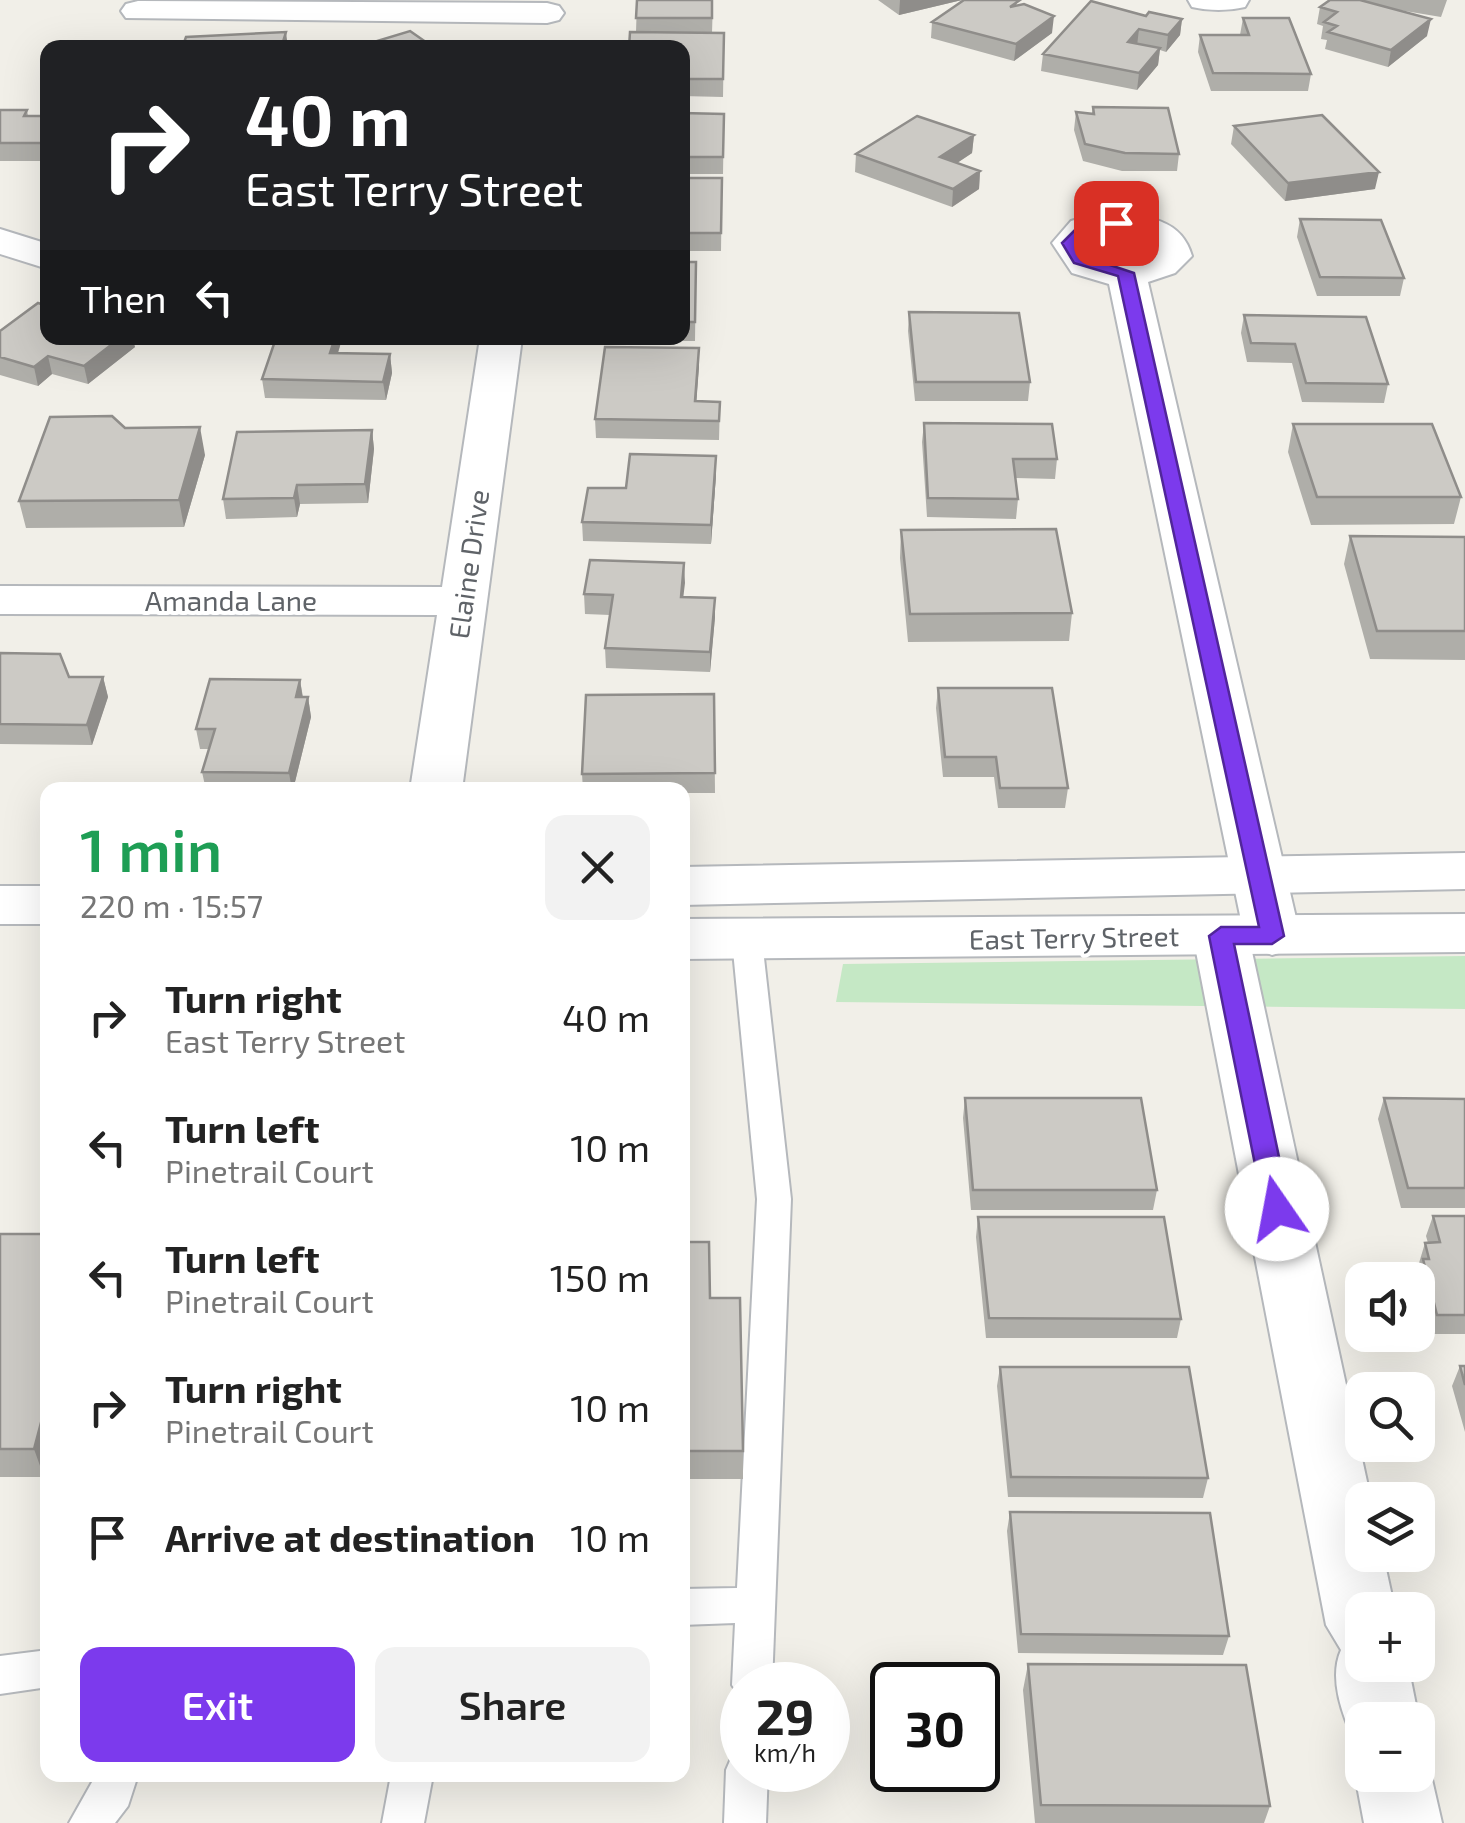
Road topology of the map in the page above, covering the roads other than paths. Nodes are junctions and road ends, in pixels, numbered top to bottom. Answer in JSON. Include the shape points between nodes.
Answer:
{"nodes":[{"id":1,"x":1204,"y":0,"type":"edge"},
{"id":2,"x":1234,"y":0,"type":"edge"},
{"id":3,"x":548,"y":6,"type":"edge"},
{"id":4,"x":138,"y":11,"type":"dead end"},
{"id":5,"x":543,"y":40,"type":"edge"},
{"id":6,"x":0,"y":241,"type":"edge"},
{"id":7,"x":40,"y":254,"type":"edge"},
{"id":8,"x":1126,"y":273,"type":"dead end"},
{"id":9,"x":500,"y":345,"type":"edge"},
{"id":10,"x":0,"y":600,"type":"edge"},
{"id":11,"x":462,"y":601,"type":"junction"},
{"id":12,"x":437,"y":782,"type":"edge"},
{"id":13,"x":1465,"y":871,"type":"edge"},
{"id":14,"x":1259,"y":875,"type":"junction"},
{"id":15,"x":690,"y":886,"type":"edge"},
{"id":16,"x":0,"y":904,"type":"edge"},
{"id":17,"x":40,"y":905,"type":"edge"},
{"id":18,"x":1465,"y":934,"type":"edge"},
{"id":19,"x":1247,"y":936,"type":"junction"},
{"id":20,"x":690,"y":939,"type":"edge"},
{"id":21,"x":747,"y":940,"type":"junction"},
{"id":22,"x":1356,"y":1592,"type":"edge"},
{"id":23,"x":756,"y":1605,"type":"junction"},
{"id":24,"x":690,"y":1607,"type":"edge"},
{"id":25,"x":753,"y":1662,"type":"edge"},
{"id":26,"x":40,"y":1669,"type":"edge"},
{"id":27,"x":0,"y":1674,"type":"edge"},
{"id":28,"x":115,"y":1782,"type":"edge"},
{"id":29,"x":411,"y":1782,"type":"edge"},
{"id":30,"x":747,"y":1792,"type":"edge"},
{"id":31,"x":1397,"y":1792,"type":"edge"},
{"id":32,"x":90,"y":1823,"type":"edge"},
{"id":33,"x":404,"y":1823,"type":"edge"},
{"id":34,"x":745,"y":1823,"type":"edge"},
{"id":35,"x":1403,"y":1823,"type":"edge"}],
"edges":[{"from":1,"to":2,"type":"street"},
{"from":3,"to":4,"type":"street"},
{"from":3,"to":5,"type":"street"},
{"from":6,"to":7,"type":"street"},
{"from":8,"to":14,"type":"street"},
{"from":9,"to":11,"type":"street","name":"Elaine Drive"},
{"from":10,"to":11,"type":"street","name":"Amanda Lane"},
{"from":11,"to":12,"type":"street","name":"Elaine Drive"},
{"from":13,"to":14,"type":"street"},
{"from":14,"to":15,"type":"street"},
{"from":14,"to":19,"type":"street"},
{"from":16,"to":17,"type":"street"},
{"from":18,"to":19,"type":"street","name":"East Terry Street"},
{"from":19,"to":21,"type":"street","name":"East Terry Street"},
{"from":19,"to":22,"type":"street"},
{"from":20,"to":21,"type":"street","name":"East Terry Street"},
{"from":21,"to":23,"type":"lane","via":[[774,1199]]},
{"from":23,"to":24,"type":"lane"},
{"from":23,"to":25,"type":"lane"},
{"from":26,"to":27,"type":"lane"},
{"from":28,"to":32,"type":"lane"},
{"from":29,"to":33,"type":"lane"},
{"from":30,"to":34,"type":"lane"},
{"from":31,"to":35,"type":"street"}]}
